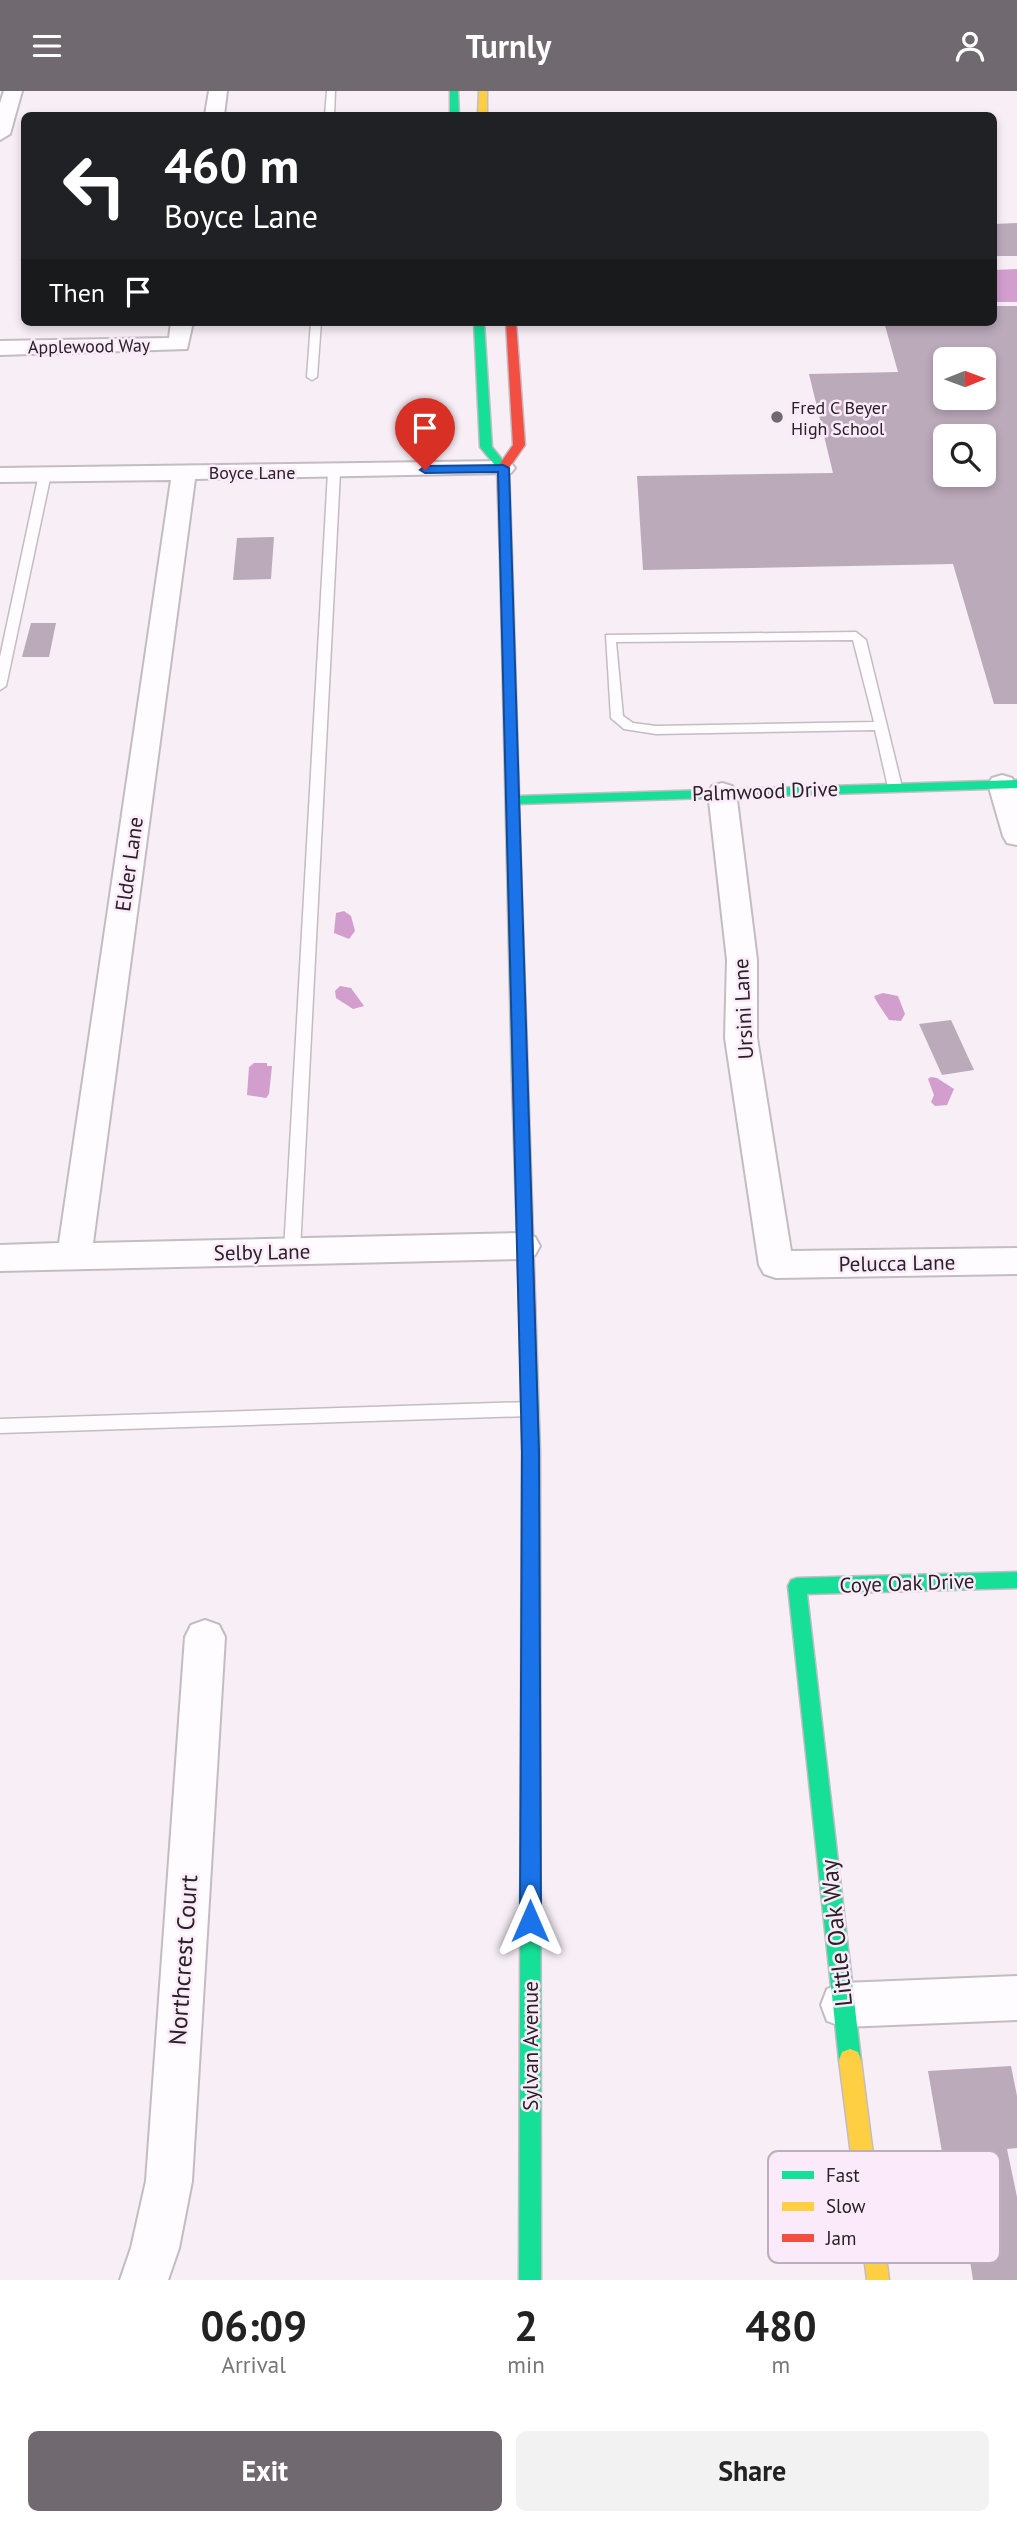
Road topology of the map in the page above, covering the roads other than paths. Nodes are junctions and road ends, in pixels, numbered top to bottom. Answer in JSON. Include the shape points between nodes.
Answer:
{"nodes":[{"id":1,"x":13,"y":91,"type":"edge"},
{"id":2,"x":218,"y":91,"type":"edge"},
{"id":3,"x":331,"y":91,"type":"edge"},
{"id":4,"x":454,"y":91,"type":"edge"},
{"id":5,"x":482,"y":91,"type":"edge"},
{"id":6,"x":215,"y":112,"type":"edge"},
{"id":7,"x":330,"y":112,"type":"edge"},
{"id":8,"x":455,"y":112,"type":"edge"},
{"id":9,"x":483,"y":112,"type":"edge"},
{"id":10,"x":1,"y":128,"type":"edge"},
{"id":11,"x":316,"y":326,"type":"edge"},
{"id":12,"x":479,"y":326,"type":"edge"},
{"id":13,"x":511,"y":326,"type":"edge"},
{"id":14,"x":181,"y":333,"type":"edge"},
{"id":15,"x":0,"y":348,"type":"edge"},
{"id":16,"x":312,"y":377,"type":"dead end"},
{"id":17,"x":503,"y":468,"type":"junction"},
{"id":18,"x":334,"y":471,"type":"junction"},
{"id":19,"x":184,"y":472,"type":"junction"},
{"id":20,"x":45,"y":474,"type":"junction"},
{"id":21,"x":0,"y":475,"type":"edge"},
{"id":22,"x":0,"y":686,"type":"edge"},
{"id":23,"x":881,"y":726,"type":"junction"},
{"id":24,"x":1010,"y":784,"type":"edge"},
{"id":25,"x":895,"y":787,"type":"junction"},
{"id":26,"x":722,"y":793,"type":"junction"},
{"id":27,"x":513,"y":800,"type":"junction"},
{"id":28,"x":1017,"y":836,"type":"edge"},
{"id":29,"x":523,"y":1246,"type":"junction"},
{"id":30,"x":292,"y":1251,"type":"junction"},
{"id":31,"x":74,"y":1256,"type":"junction"},
{"id":32,"x":0,"y":1258,"type":"edge"},
{"id":33,"x":1017,"y":1261,"type":"edge"},
{"id":34,"x":776,"y":1265,"type":"joint"},
{"id":35,"x":529,"y":1409,"type":"junction"},
{"id":36,"x":0,"y":1426,"type":"edge"},
{"id":37,"x":1017,"y":1580,"type":"edge"},
{"id":38,"x":797,"y":1585,"type":"joint"},
{"id":39,"x":205,"y":1637,"type":"dead end"},
{"id":40,"x":1017,"y":1998,"type":"edge"},
{"id":41,"x":844,"y":2005,"type":"junction"},
{"id":42,"x":862,"y":2151,"type":"edge"},
{"id":43,"x":144,"y":2280,"type":"edge"},
{"id":44,"x":530,"y":2280,"type":"edge"}],
"edges":[{"from":1,"to":10,"type":"street"},
{"from":2,"to":6,"type":"street"},
{"from":3,"to":7,"type":"lane"},
{"from":4,"to":8,"type":"main road"},
{"from":5,"to":9,"type":"main road"},
{"from":11,"to":16,"type":"lane"},
{"from":12,"to":17,"type":"main road","name":"Sylvan Avenue","via":[[486,447]]},
{"from":13,"to":17,"type":"main road","name":"Sylvan Avenue","via":[[519,445]]},
{"from":14,"to":15,"type":"street","name":"Applewood Way"},
{"from":17,"to":18,"type":"street","name":"Boyce Lane"},
{"from":17,"to":27,"type":"main road","name":"Sylvan Avenue"},
{"from":18,"to":19,"type":"street","name":"Boyce Lane"},
{"from":18,"to":30,"type":"lane"},
{"from":19,"to":20,"type":"street","name":"Boyce Lane"},
{"from":19,"to":31,"type":"street","name":"Elder Lane"},
{"from":20,"to":21,"type":"street","name":"Boyce Lane"},
{"from":20,"to":22,"type":"lane"},
{"from":23,"to":23,"type":"lane","via":[[856,636],[610,638],[617,718],[629,726],[656,730]]},
{"from":23,"to":25,"type":"lane"},
{"from":24,"to":25,"type":"main road","name":"Palmwood Drive"},
{"from":24,"to":28,"type":"street"},
{"from":25,"to":26,"type":"main road","name":"Palmwood Drive"},
{"from":26,"to":27,"type":"main road","name":"Palmwood Drive"},
{"from":26,"to":34,"type":"street","name":"Ursini Lane","via":[[742,960],[741,1038]]},
{"from":27,"to":29,"type":"main road","name":"Sylvan Avenue"},
{"from":29,"to":30,"type":"street","name":"Selby Lane"},
{"from":29,"to":35,"type":"main road","name":"Sylvan Avenue"},
{"from":30,"to":31,"type":"street","name":"Selby Lane"},
{"from":31,"to":32,"type":"street","name":"Selby Lane"},
{"from":33,"to":34,"type":"street","name":"Pelucca Lane"},
{"from":35,"to":36,"type":"lane"},
{"from":35,"to":44,"type":"main road","name":"Sylvan Avenue"},
{"from":37,"to":38,"type":"main road","name":"Coye Oak Drive"},
{"from":38,"to":41,"type":"main road","name":"Little Oak Way"},
{"from":39,"to":43,"type":"street","name":"Northcrest Court","via":[[169,2181]]},
{"from":40,"to":41,"type":"street"},
{"from":41,"to":42,"type":"main road","name":"Little Oak Way"}]}
